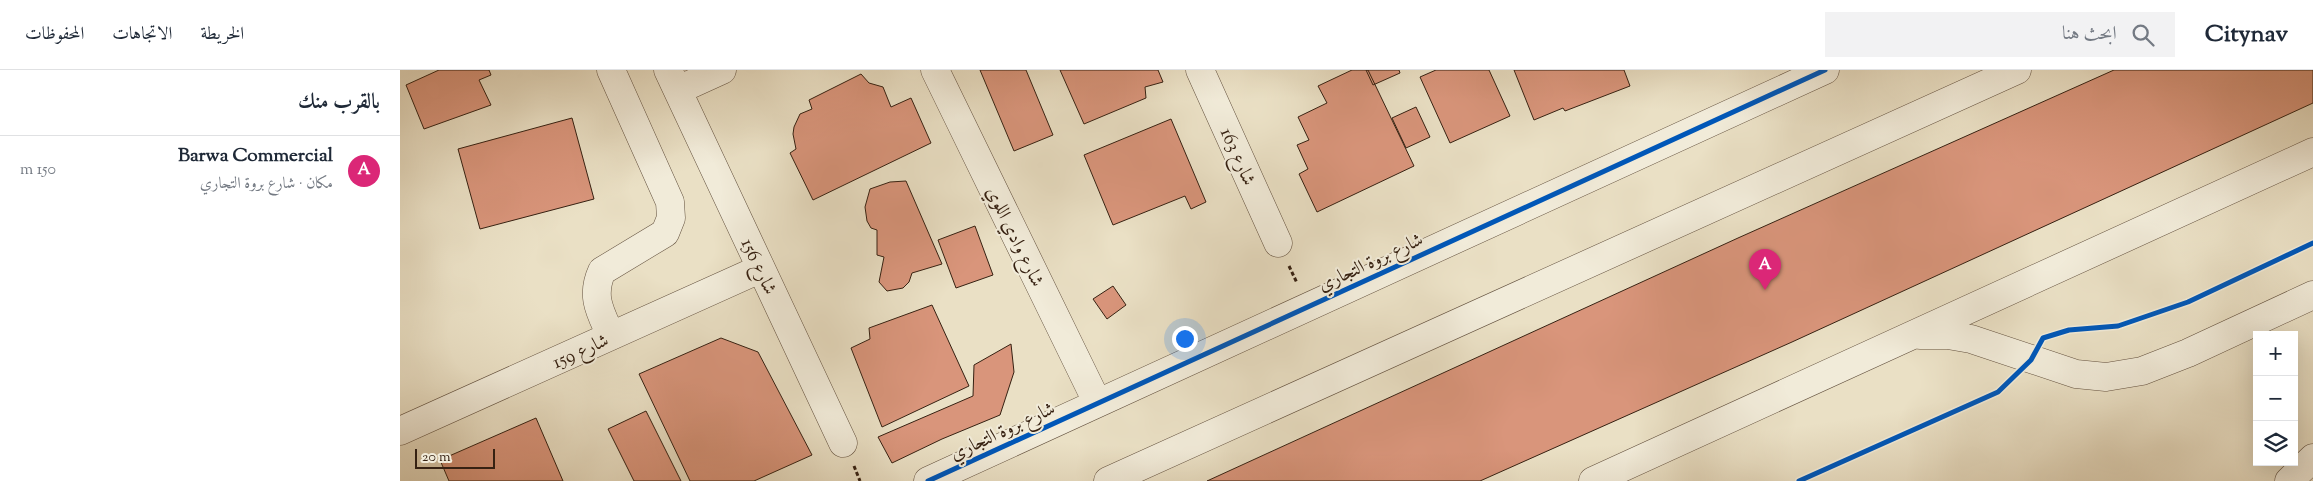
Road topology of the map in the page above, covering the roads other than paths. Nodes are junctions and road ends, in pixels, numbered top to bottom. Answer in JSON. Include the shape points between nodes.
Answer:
{"nodes":[{"id":1,"x":611,"y":70,"type":"edge"},
{"id":2,"x":722,"y":70,"type":"edge"},
{"id":3,"x":935,"y":70,"type":"edge"},
{"id":4,"x":1200,"y":70,"type":"edge"},
{"id":5,"x":1825,"y":70,"type":"edge"},
{"id":6,"x":2017,"y":70,"type":"edge"},
{"id":7,"x":673,"y":80,"type":"edge"},
{"id":8,"x":2313,"y":152,"type":"edge"},
{"id":9,"x":1278,"y":243,"type":"road end"},
{"id":10,"x":760,"y":269,"type":"junction"},
{"id":11,"x":2313,"y":294,"type":"edge"},
{"id":12,"x":1916,"y":335,"type":"junction"},
{"id":13,"x":611,"y":336,"type":"junction"},
{"id":14,"x":1097,"y":402,"type":"junction"},
{"id":15,"x":400,"y":431,"type":"edge"},
{"id":16,"x":843,"y":443,"type":"dead end"},
{"id":17,"x":2313,"y":458,"type":"edge"},
{"id":18,"x":977,"y":470,"type":"edge"},
{"id":19,"x":2313,"y":472,"type":"edge"},
{"id":20,"x":928,"y":481,"type":"edge"},
{"id":21,"x":1108,"y":481,"type":"edge"},
{"id":22,"x":1593,"y":481,"type":"edge"},
{"id":23,"x":2289,"y":481,"type":"edge"},
{"id":24,"x":2294,"y":481,"type":"edge"}],
"edges":[{"from":1,"to":13,"type":"street","via":[[670,202],[671,218],[665,233],[602,271],[596,282],[596,303]]},
{"from":2,"to":7,"type":"street","name":"شارع 156"},
{"from":3,"to":14,"type":"street","name":"شارع وادي اللوي"},
{"from":4,"to":9,"type":"street","name":"شارع 163"},
{"from":5,"to":14,"type":"street","name":"شارع بروة التجاري"},
{"from":6,"to":21,"type":"street"},
{"from":7,"to":10,"type":"street","name":"شارع 156"},
{"from":8,"to":12,"type":"street"},
{"from":10,"to":13,"type":"street","name":"شارع 159"},
{"from":10,"to":16,"type":"street","name":"شارع 156"},
{"from":11,"to":12,"type":"street","via":[[2188,353],[2142,371],[2106,377],[2076,374],[1971,339]]},
{"from":12,"to":22,"type":"street"},
{"from":13,"to":15,"type":"street","name":"شارع 159"},
{"from":14,"to":18,"type":"street","name":"شارع بروة التجاري"},
{"from":17,"to":23,"type":"street"},
{"from":18,"to":20,"type":"street","name":"شارع بروة التجاري"},
{"from":19,"to":24,"type":"street"}]}
